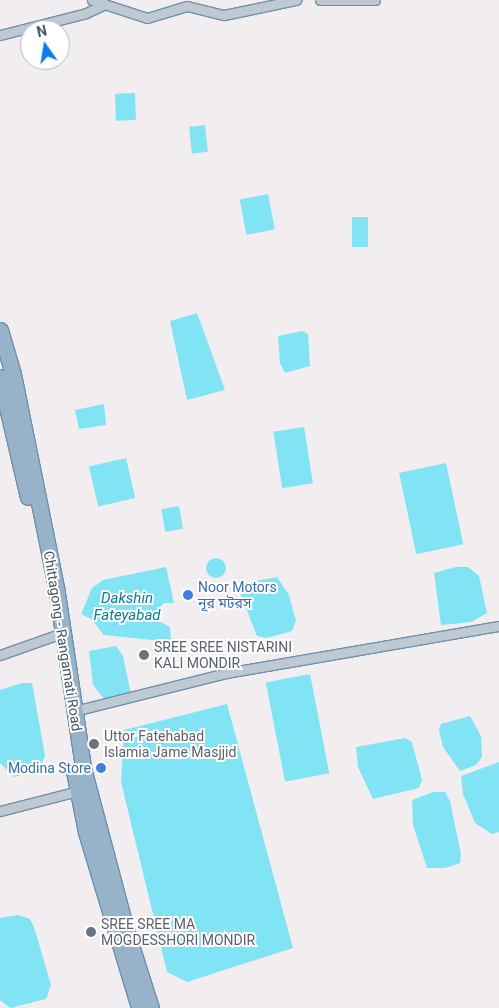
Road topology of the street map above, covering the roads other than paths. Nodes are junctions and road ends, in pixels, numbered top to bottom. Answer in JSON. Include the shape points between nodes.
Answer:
{"nodes":[{"id":1,"x":92,"y":0,"type":"edge"},
{"id":2,"x":296,"y":0,"type":"edge"},
{"id":3,"x":320,"y":0,"type":"edge"},
{"id":4,"x":375,"y":0,"type":"edge"},
{"id":5,"x":105,"y":4,"type":"junction"},
{"id":6,"x":0,"y":35,"type":"edge"},
{"id":7,"x":0,"y":330,"type":"edge"},
{"id":8,"x":0,"y":377,"type":"edge"},
{"id":9,"x":499,"y":626,"type":"edge"},
{"id":10,"x":54,"y":636,"type":"junction"},
{"id":11,"x":0,"y":655,"type":"edge"},
{"id":12,"x":74,"y":711,"type":"junction"},
{"id":13,"x":78,"y":792,"type":"junction"},
{"id":14,"x":0,"y":811,"type":"edge"},
{"id":15,"x":140,"y":1008,"type":"edge"},
{"id":16,"x":151,"y":1008,"type":"edge"}],
"edges":[{"from":1,"to":5,"type":"street"},
{"from":2,"to":5,"type":"street","via":[[224,15],[187,6],[147,18]]},
{"from":3,"to":4,"type":"street"},
{"from":5,"to":6,"type":"street","via":[[86,13]]},
{"from":7,"to":12,"type":"highway","name":"Chittagong - Rangamati Road","via":[[14,374],[57,593]]},
{"from":8,"to":10,"type":"highway","name":"Chittagong - Rangamati Road","via":[[47,579]]},
{"from":9,"to":12,"type":"street","via":[[226,673]]},
{"from":10,"to":11,"type":"street"},
{"from":10,"to":13,"type":"highway","name":"Chittagong - Rangamati Road"},
{"from":12,"to":16,"type":"highway","name":"Chittagong - Rangamati Road","via":[[99,834]]},
{"from":13,"to":14,"type":"street"},
{"from":13,"to":15,"type":"highway","name":"Chittagong - Rangamati Road"}]}
